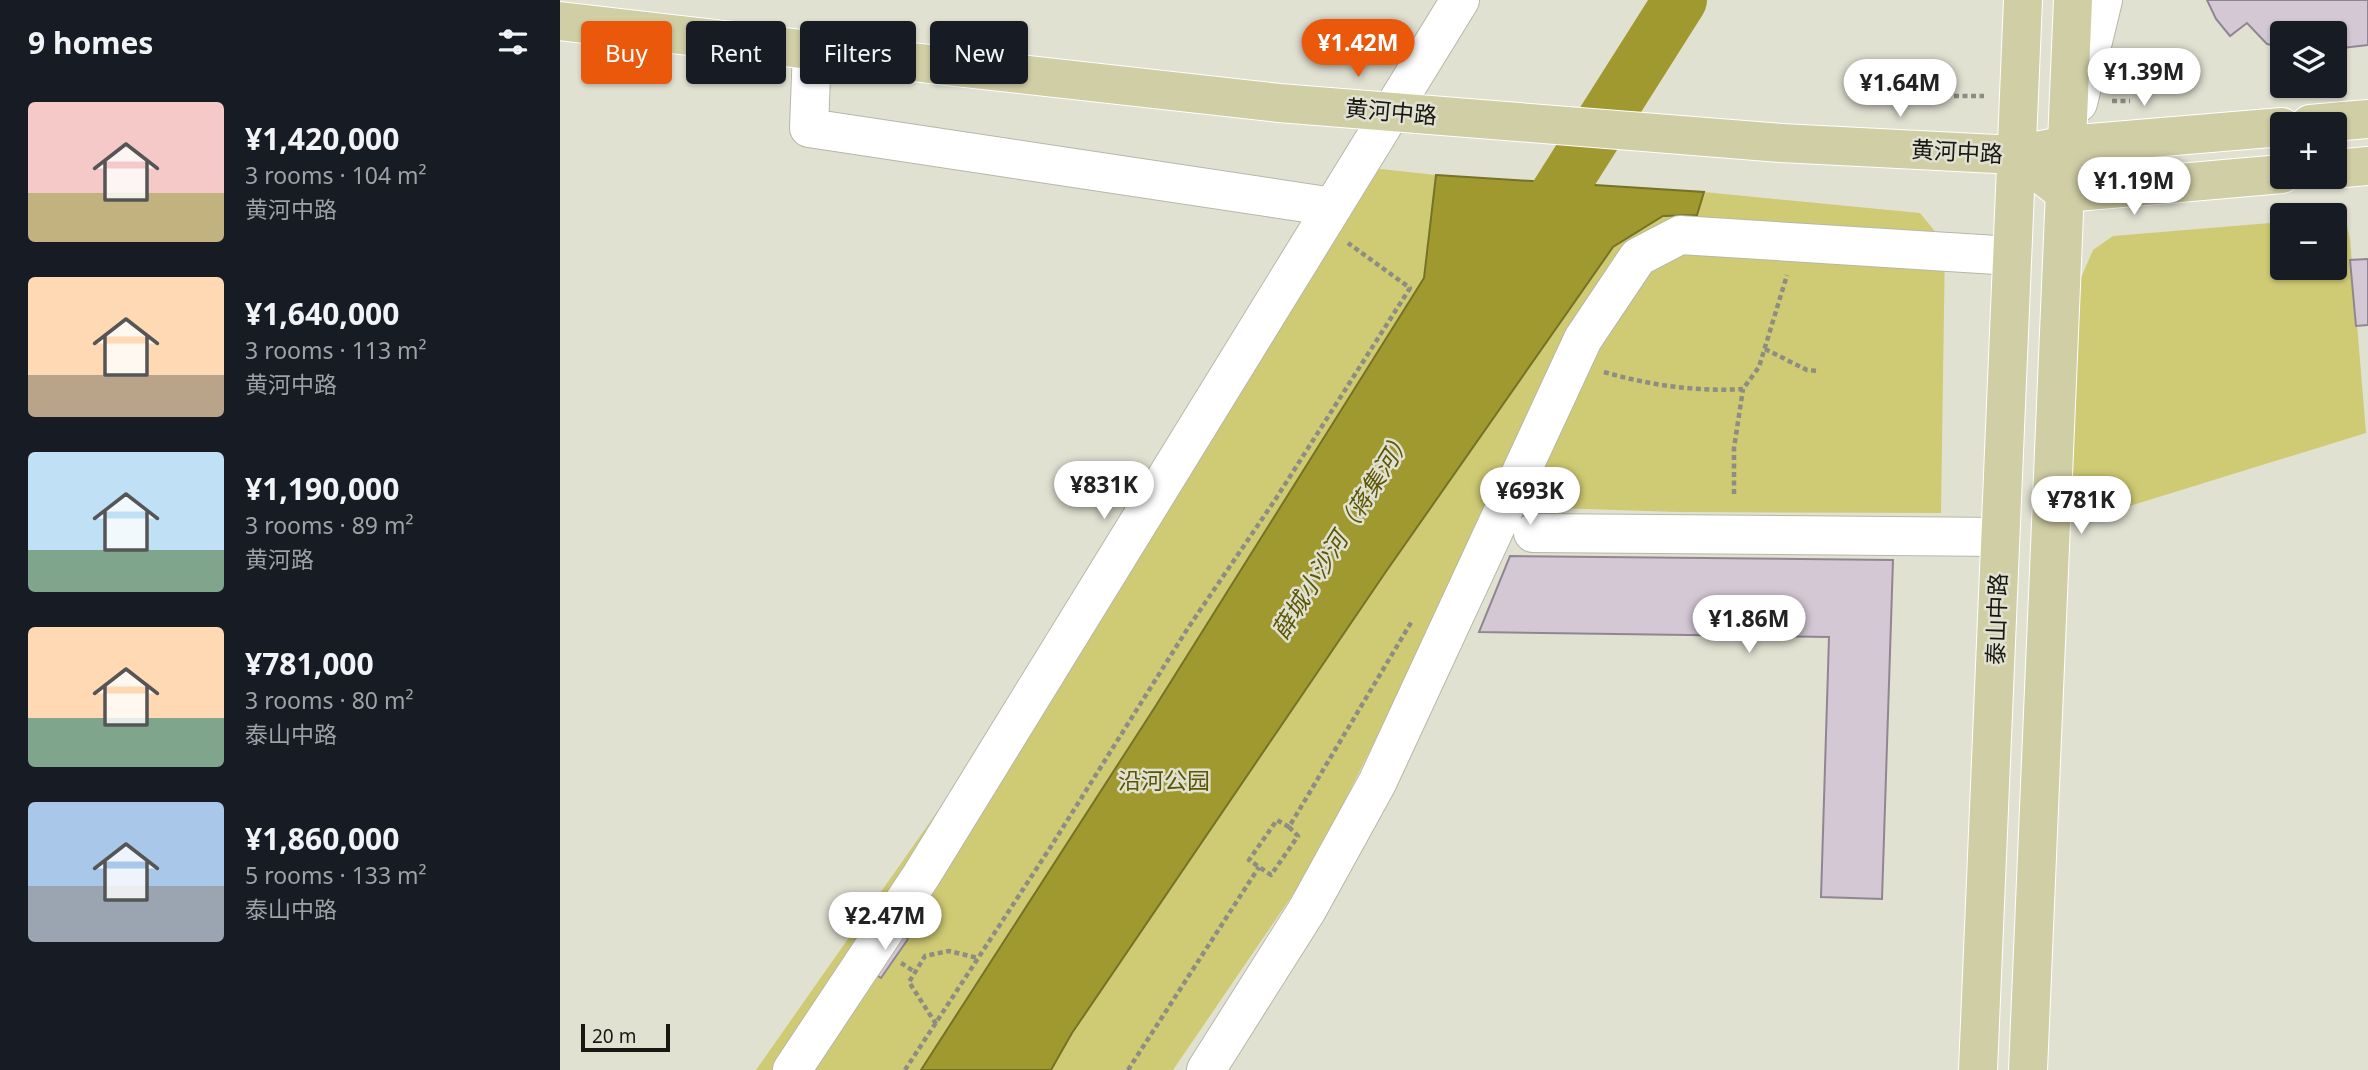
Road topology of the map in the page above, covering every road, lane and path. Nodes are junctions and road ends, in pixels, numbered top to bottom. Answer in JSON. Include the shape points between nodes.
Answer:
{"nodes":[{"id":1,"x":1460,"y":0,"type":"edge"},
{"id":2,"x":2023,"y":0,"type":"edge"},
{"id":3,"x":2073,"y":0,"type":"edge"},
{"id":4,"x":2103,"y":0,"type":"edge"},
{"id":5,"x":560,"y":21,"type":"edge"},
{"id":6,"x":800,"y":50,"type":"edge"},
{"id":7,"x":916,"y":62,"type":"edge"},
{"id":8,"x":810,"y":84,"type":"edge"},
{"id":9,"x":2368,"y":119,"type":"edge"},
{"id":10,"x":2347,"y":121,"type":"edge"},
{"id":11,"x":2270,"y":128,"type":"edge"},
{"id":12,"x":2067,"y":145,"type":"junction"},
{"id":13,"x":2016,"y":155,"type":"junction"},
{"id":14,"x":2368,"y":166,"type":"edge"},
{"id":15,"x":2347,"y":168,"type":"edge"},
{"id":16,"x":2270,"y":175,"type":"edge"},
{"id":17,"x":2065,"y":193,"type":"junction"},
{"id":18,"x":1332,"y":207,"type":"junction"},
{"id":19,"x":1794,"y":243,"type":"junction"},
{"id":20,"x":2012,"y":256,"type":"junction"},
{"id":21,"x":1381,"y":268,"type":"dead end"},
{"id":22,"x":1765,"y":349,"type":"junction"},
{"id":23,"x":1574,"y":358,"type":"junction"},
{"id":24,"x":1818,"y":371,"type":"dead end"},
{"id":25,"x":1743,"y":389,"type":"junction"},
{"id":26,"x":1734,"y":494,"type":"dead end"},
{"id":27,"x":1533,"y":533,"type":"dead end"},
{"id":28,"x":2000,"y":537,"type":"junction"},
{"id":29,"x":1414,"y":617,"type":"dead end"},
{"id":30,"x":1289,"y":827,"type":"junction"},
{"id":31,"x":1259,"y":867,"type":"junction"},
{"id":32,"x":978,"y":958,"type":"junction"},
{"id":33,"x":936,"y":1024,"type":"junction"},
{"id":34,"x":792,"y":1070,"type":"edge"},
{"id":35,"x":905,"y":1070,"type":"edge"},
{"id":36,"x":1128,"y":1070,"type":"edge"},
{"id":37,"x":1206,"y":1070,"type":"edge"},
{"id":38,"x":1978,"y":1070,"type":"edge"},
{"id":39,"x":2028,"y":1070,"type":"edge"}],
"edges":[{"from":1,"to":18,"type":"street"},
{"from":2,"to":13,"type":"main road","name":"泰山中路"},
{"from":3,"to":12,"type":"main road"},
{"from":4,"to":12,"type":"street"},
{"from":5,"to":6,"type":"main road","name":"黄河中路"},
{"from":7,"to":13,"type":"main road","name":"黄河中路","bridge":true,"via":[[1279,103],[1781,143]]},
{"from":8,"to":18,"type":"street","via":[[809,128]]},
{"from":9,"to":10,"type":"main road"},
{"from":11,"to":12,"type":"main road","name":"黄河中路"},
{"from":12,"to":13,"type":"main road","name":"黄河中路"},
{"from":12,"to":17,"type":"main road"},
{"from":13,"to":17,"type":"main road"},
{"from":13,"to":20,"type":"main road","name":"泰山中路"},
{"from":14,"to":15,"type":"main road"},
{"from":16,"to":17,"type":"main road"},
{"from":17,"to":39,"type":"main road"},
{"from":18,"to":34,"type":"street","via":[[921,876]]},
{"from":19,"to":20,"type":"street"},
{"from":19,"to":22,"type":"path"},
{"from":19,"to":23,"type":"street","via":[[1680,236],[1638,257]]},
{"from":20,"to":28,"type":"main road","name":"泰山中路"},
{"from":21,"to":32,"type":"path","via":[[1410,288]]},
{"from":22,"to":24,"type":"path"},
{"from":22,"to":25,"type":"path"},
{"from":23,"to":25,"type":"path","via":[[1632,380],[1717,391]]},
{"from":23,"to":37,"type":"street","via":[[1377,783],[1307,910]]},
{"from":25,"to":26,"type":"path","via":[[1734,448]]},
{"from":27,"to":28,"type":"street"},
{"from":28,"to":38,"type":"main road","name":"泰山中路"},
{"from":29,"to":30,"type":"path"},
{"from":30,"to":31,"type":"path","via":[[1298,836],[1271,875]]},
{"from":30,"to":31,"type":"path","via":[[1277,820],[1249,860]]},
{"from":31,"to":36,"type":"path"},
{"from":32,"to":33,"type":"path"},
{"from":32,"to":33,"type":"path","via":[[949,951],[925,956],[909,982]]},
{"from":33,"to":35,"type":"path"}]}
